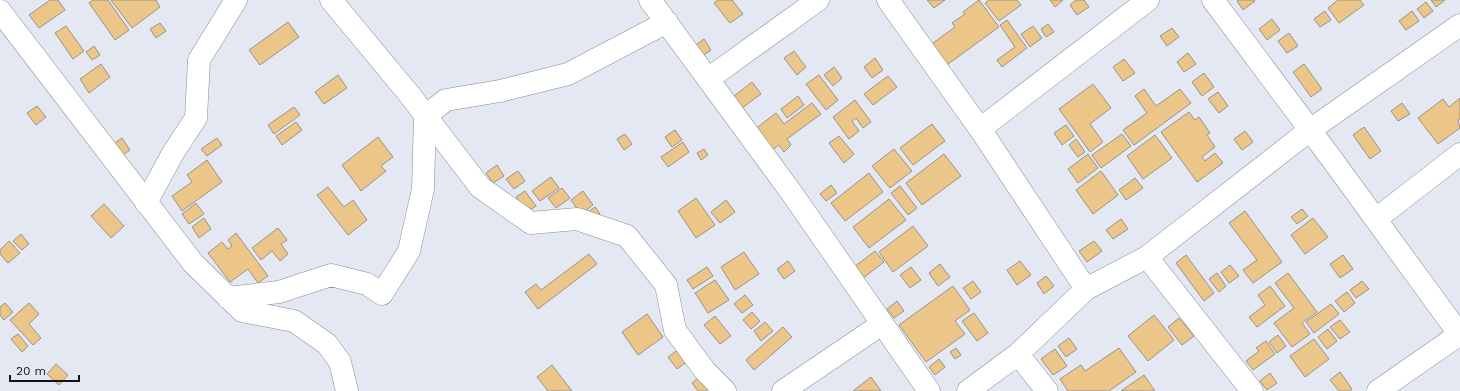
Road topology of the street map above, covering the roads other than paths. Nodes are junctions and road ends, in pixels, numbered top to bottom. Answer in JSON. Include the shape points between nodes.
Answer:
{"nodes":[{"id":1,"x":236,"y":0,"type":"edge"},
{"id":2,"x":331,"y":0,"type":"edge"},
{"id":3,"x":650,"y":0,"type":"edge"},
{"id":4,"x":818,"y":0,"type":"edge"},
{"id":5,"x":888,"y":0,"type":"edge"},
{"id":6,"x":1148,"y":0,"type":"edge"},
{"id":7,"x":1213,"y":0,"type":"edge"},
{"id":8,"x":0,"y":11,"type":"edge"},
{"id":9,"x":667,"y":22,"type":"junction"},
{"id":10,"x":1460,"y":26,"type":"edge"},
{"id":11,"x":708,"y":79,"type":"junction"},
{"id":12,"x":425,"y":116,"type":"junction"},
{"id":13,"x":980,"y":129,"type":"junction"},
{"id":14,"x":1310,"y":130,"type":"junction"},
{"id":15,"x":1460,"y":154,"type":"edge"},
{"id":16,"x":146,"y":203,"type":"junction"},
{"id":17,"x":1376,"y":219,"type":"junction"},
{"id":18,"x":1148,"y":257,"type":"junction"},
{"id":19,"x":1086,"y":289,"type":"junction"},
{"id":20,"x":228,"y":298,"type":"junction"},
{"id":21,"x":882,"y":324,"type":"junction"},
{"id":22,"x":1460,"y":335,"type":"edge"},
{"id":23,"x":1018,"y":354,"type":"junction"},
{"id":24,"x":346,"y":391,"type":"edge"},
{"id":25,"x":725,"y":391,"type":"edge"},
{"id":26,"x":783,"y":391,"type":"edge"},
{"id":27,"x":929,"y":391,"type":"edge"},
{"id":28,"x":968,"y":391,"type":"edge"},
{"id":29,"x":1047,"y":391,"type":"edge"},
{"id":30,"x":1252,"y":391,"type":"edge"},
{"id":31,"x":1378,"y":391,"type":"edge"}],
"edges":[{"from":1,"to":16,"type":"street","via":[[199,60],[196,118],[173,153]]},
{"from":2,"to":12,"type":"street"},
{"from":3,"to":9,"type":"street"},
{"from":4,"to":11,"type":"street"},
{"from":5,"to":13,"type":"street"},
{"from":6,"to":13,"type":"street"},
{"from":7,"to":14,"type":"street"},
{"from":8,"to":16,"type":"street"},
{"from":9,"to":11,"type":"street"},
{"from":9,"to":12,"type":"street","via":[[568,74],[500,91],[446,100]]},
{"from":10,"to":14,"type":"street"},
{"from":11,"to":21,"type":"street","via":[[791,192]]},
{"from":12,"to":20,"type":"street","via":[[423,188],[409,251],[382,294],[367,284],[331,275],[279,292]]},
{"from":12,"to":25,"type":"street","via":[[480,187],[531,223],[577,219],[627,236],[666,286],[675,330],[705,371]]},
{"from":13,"to":19,"type":"street"},
{"from":14,"to":17,"type":"street"},
{"from":14,"to":18,"type":"street"},
{"from":15,"to":17,"type":"street"},
{"from":16,"to":20,"type":"street","via":[[193,263]]},
{"from":17,"to":22,"type":"street"},
{"from":18,"to":19,"type":"street"},
{"from":18,"to":30,"type":"street"},
{"from":19,"to":23,"type":"street"},
{"from":20,"to":24,"type":"street","via":[[242,311],[294,321],[327,344],[340,362]]},
{"from":21,"to":26,"type":"street"},
{"from":21,"to":27,"type":"street"},
{"from":22,"to":31,"type":"street"},
{"from":23,"to":28,"type":"street"},
{"from":23,"to":29,"type":"street"}]}
